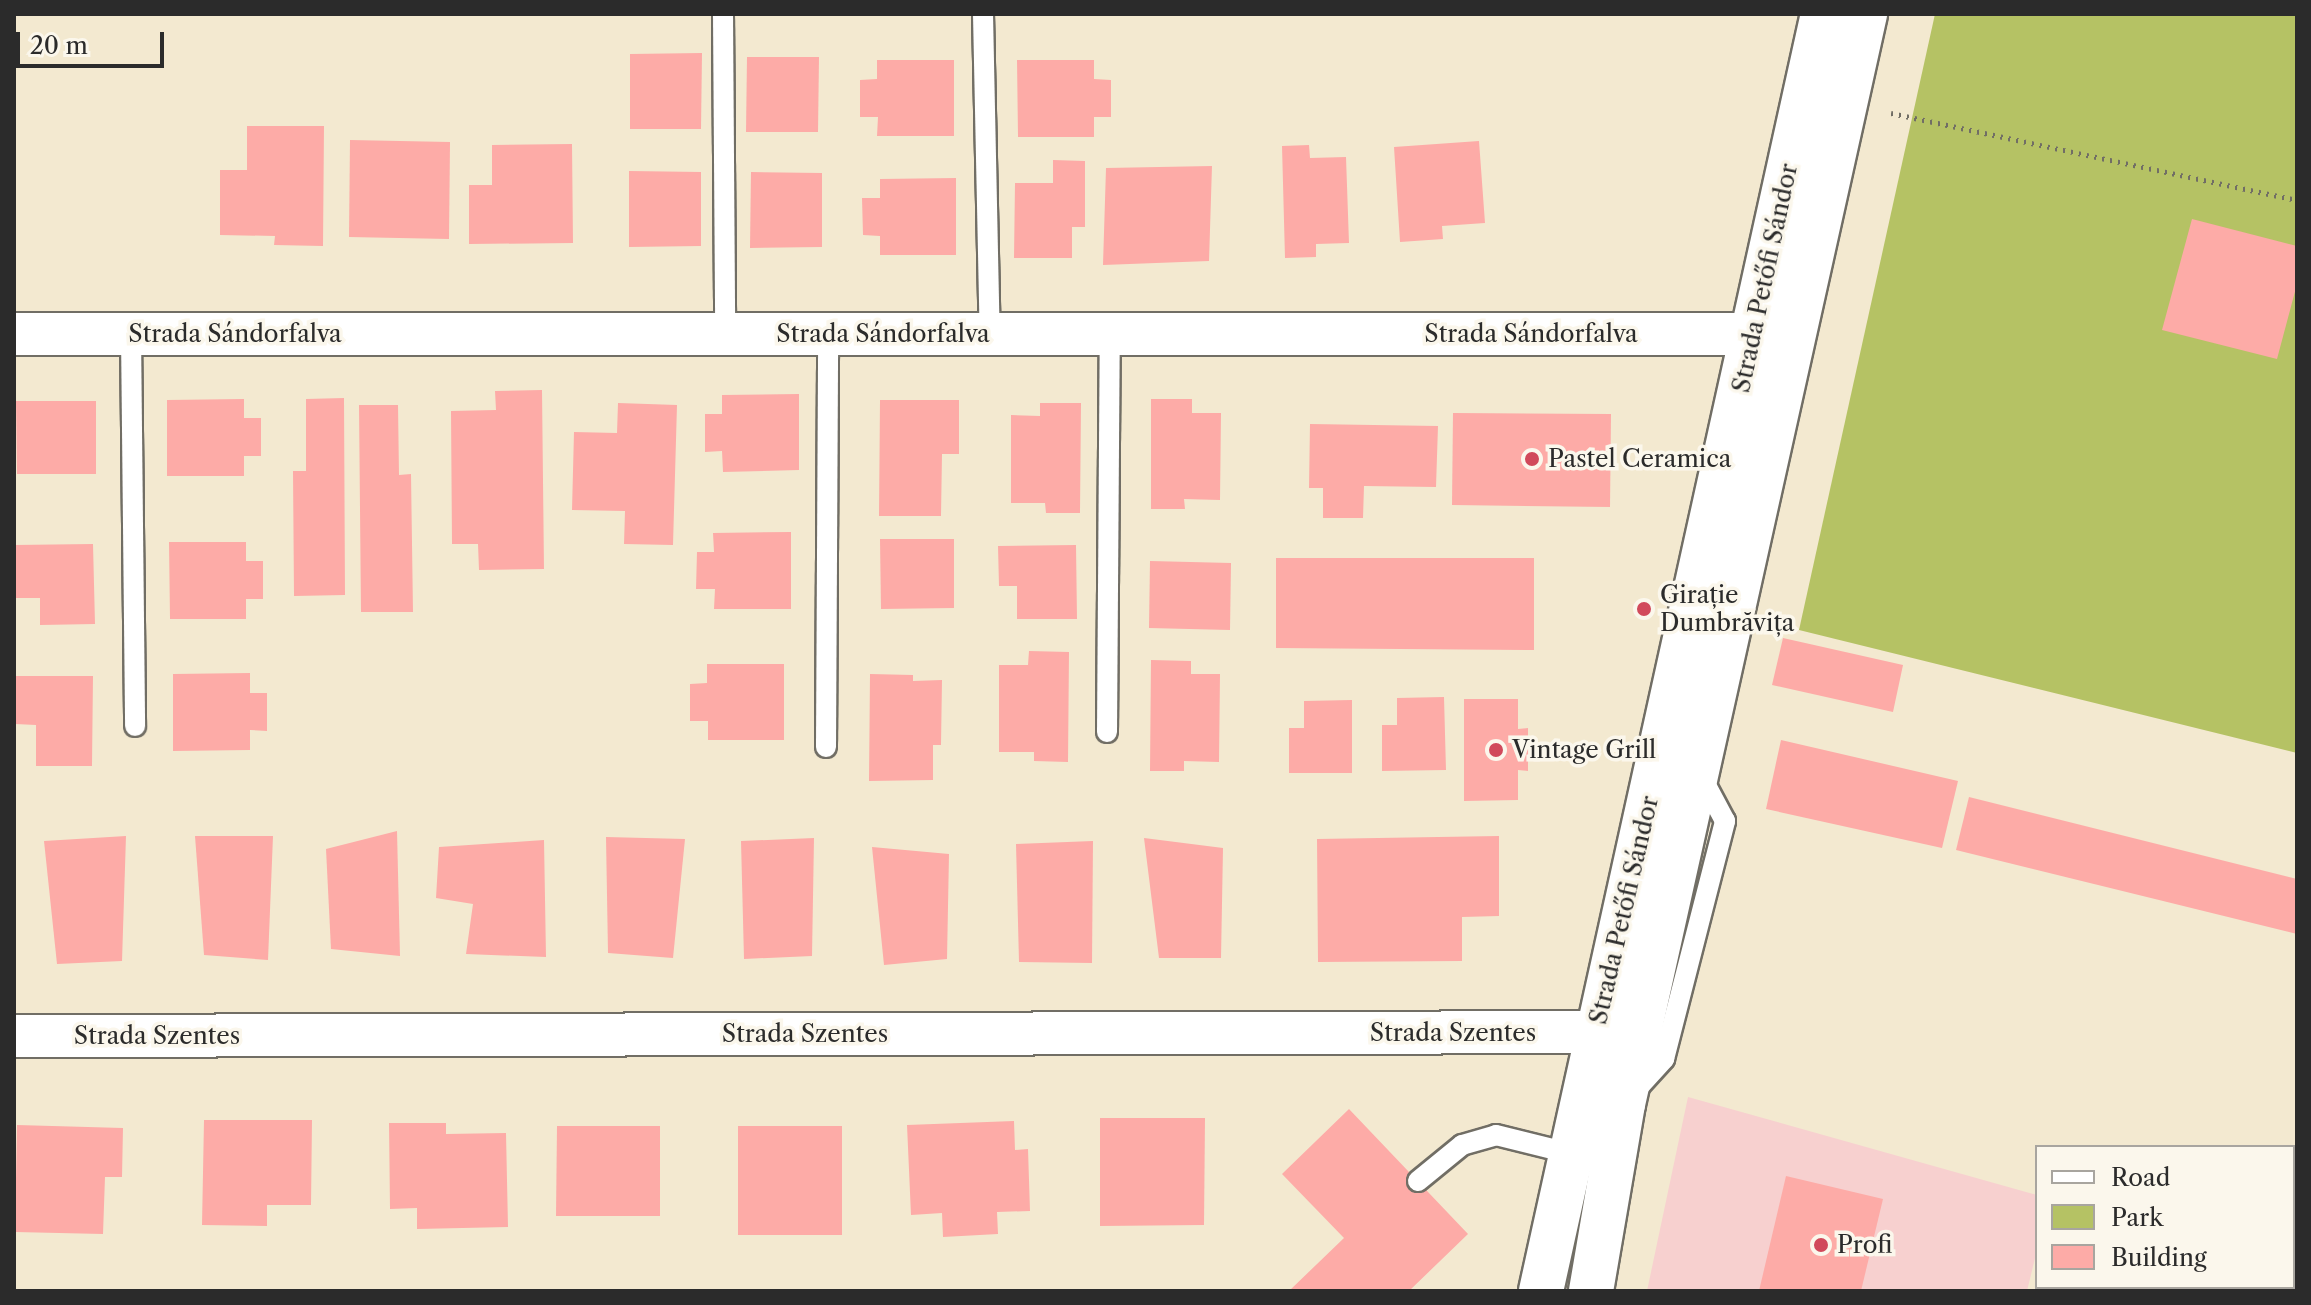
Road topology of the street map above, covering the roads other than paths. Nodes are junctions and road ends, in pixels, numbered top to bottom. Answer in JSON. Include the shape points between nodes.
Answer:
{"nodes":[{"id":1,"x":723,"y":14,"type":"edge"},
{"id":2,"x":983,"y":14,"type":"edge"},
{"id":3,"x":1823,"y":14,"type":"edge"},
{"id":4,"x":1865,"y":14,"type":"edge"},
{"id":5,"x":14,"y":334,"type":"edge"},
{"id":6,"x":131,"y":334,"type":"junction"},
{"id":7,"x":725,"y":334,"type":"junction"},
{"id":8,"x":828,"y":334,"type":"junction"},
{"id":9,"x":1110,"y":334,"type":"junction"},
{"id":10,"x":1753,"y":334,"type":"junction"},
{"id":11,"x":990,"y":335,"type":"junction"},
{"id":12,"x":135,"y":726,"type":"dead end"},
{"id":13,"x":1107,"y":732,"type":"dead end"},
{"id":14,"x":826,"y":747,"type":"dead end"},
{"id":15,"x":1596,"y":1032,"type":"junction"},
{"id":16,"x":14,"y":1036,"type":"edge"},
{"id":17,"x":1573,"y":1154,"type":"junction"},
{"id":18,"x":1418,"y":1181,"type":"dead end"},
{"id":19,"x":1541,"y":1291,"type":"edge"},
{"id":20,"x":1591,"y":1291,"type":"edge"}],
"edges":[{"from":1,"to":7,"type":"lane"},
{"from":2,"to":11,"type":"lane"},
{"from":3,"to":10,"type":"main road","name":"Strada Petőfi Sándor"},
{"from":4,"to":20,"type":"main road","name":"Strada Petőfi Sándor","via":[[1623,1104]]},
{"from":5,"to":6,"type":"street","name":"Strada Sándorfalva"},
{"from":6,"to":7,"type":"street","name":"Strada Sándorfalva"},
{"from":6,"to":12,"type":"lane"},
{"from":7,"to":8,"type":"street","name":"Strada Sándorfalva"},
{"from":8,"to":11,"type":"street","name":"Strada Sándorfalva"},
{"from":8,"to":14,"type":"lane"},
{"from":9,"to":10,"type":"street","name":"Strada Sándorfalva"},
{"from":9,"to":11,"type":"street","name":"Strada Sándorfalva"},
{"from":9,"to":13,"type":"lane"},
{"from":10,"to":15,"type":"main road","name":"Strada Petőfi Sándor"},
{"from":15,"to":16,"type":"street","name":"Strada Szentes"},
{"from":15,"to":17,"type":"main road","name":"Strada Petőfi Sándor"},
{"from":17,"to":18,"type":"lane","via":[[1496,1135],[1462,1145]]},
{"from":17,"to":19,"type":"main road","name":"Strada Petőfi Sándor"}]}
